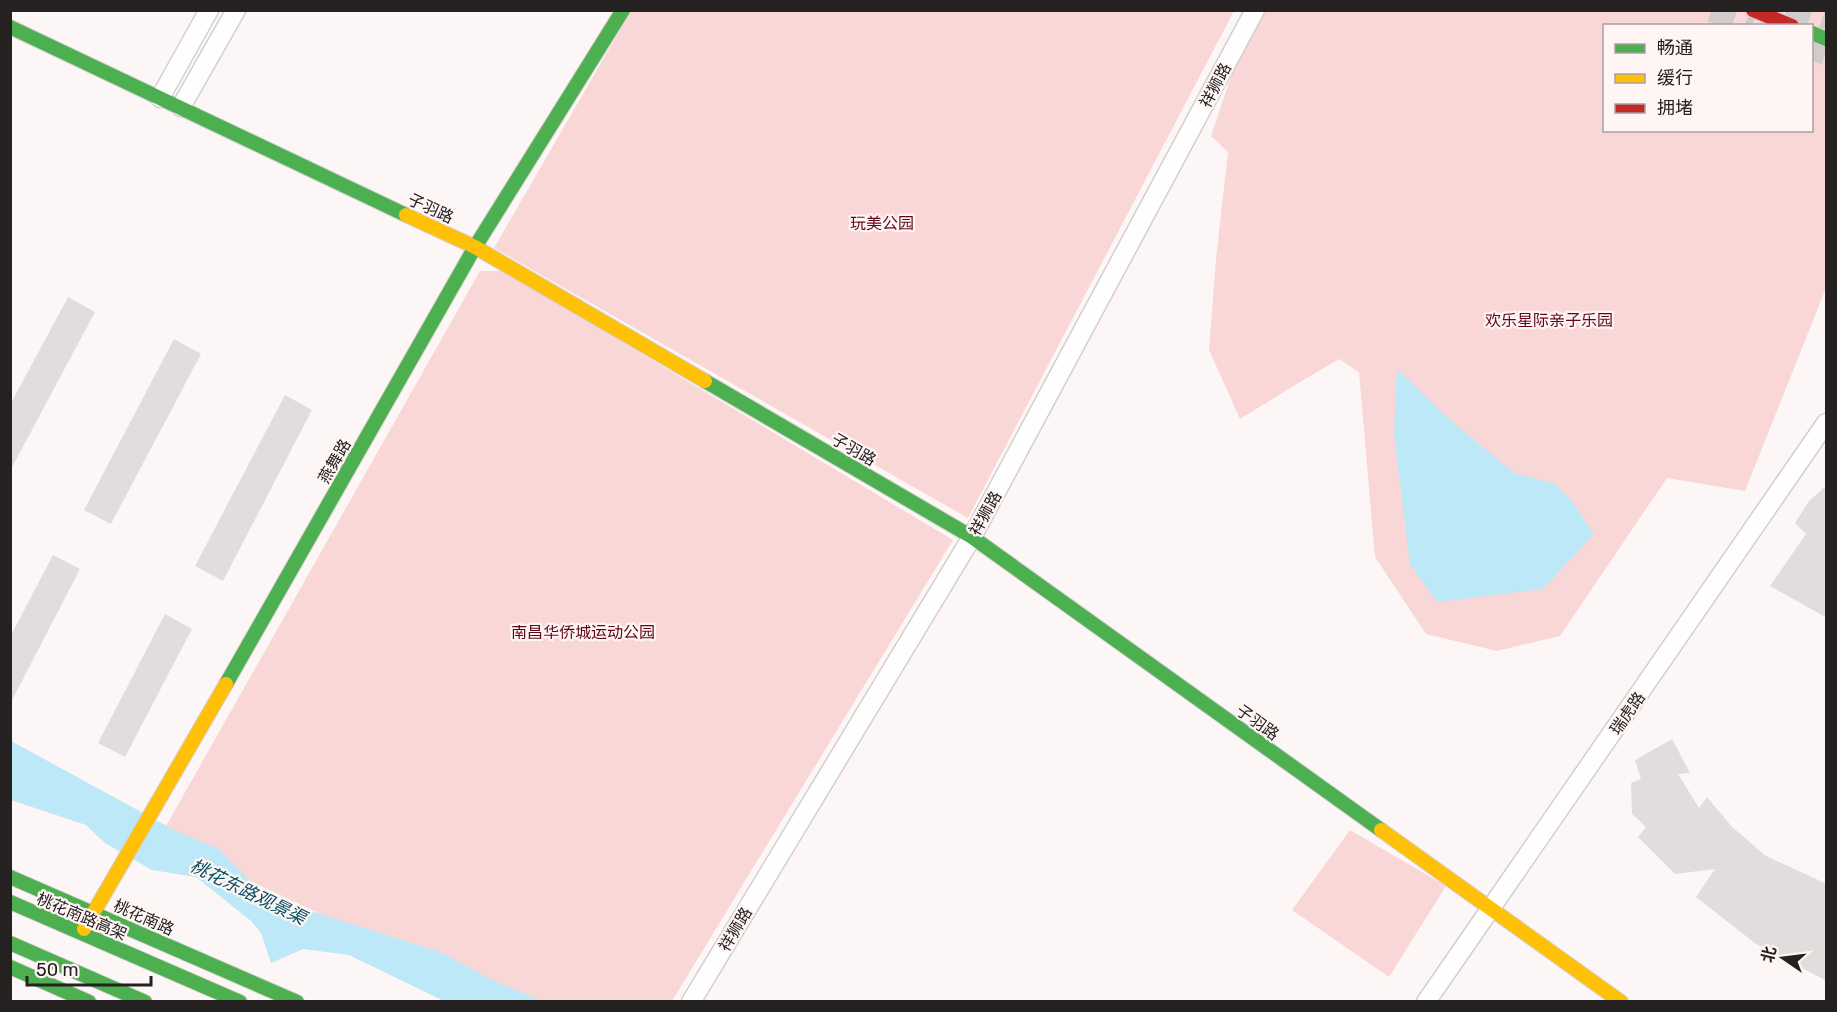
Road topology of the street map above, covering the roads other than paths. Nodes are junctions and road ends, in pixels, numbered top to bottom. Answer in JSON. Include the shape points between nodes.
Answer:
{"nodes":[{"id":1,"x":209,"y":10,"type":"edge"},
{"id":2,"x":236,"y":10,"type":"edge"},
{"id":3,"x":623,"y":10,"type":"edge"},
{"id":4,"x":1255,"y":10,"type":"edge"},
{"id":5,"x":1753,"y":10,"type":"edge"},
{"id":6,"x":1787,"y":24,"type":"edge"},
{"id":7,"x":10,"y":27,"type":"edge"},
{"id":8,"x":1813,"y":33,"type":"edge"},
{"id":9,"x":1827,"y":39,"type":"edge"},
{"id":10,"x":160,"y":98,"type":"junction"},
{"id":11,"x":181,"y":107,"type":"junction"},
{"id":12,"x":475,"y":247,"type":"junction"},
{"id":13,"x":1827,"y":423,"type":"edge"},
{"id":14,"x":972,"y":537,"type":"junction"},
{"id":15,"x":10,"y":877,"type":"edge"},
{"id":16,"x":10,"y":902,"type":"edge"},
{"id":17,"x":1491,"y":909,"type":"junction"},
{"id":18,"x":94,"y":913,"type":"junction"},
{"id":19,"x":82,"y":934,"type":"junction"},
{"id":20,"x":10,"y":943,"type":"edge"},
{"id":21,"x":10,"y":967,"type":"edge"},
{"id":22,"x":89,"y":1002,"type":"edge"},
{"id":23,"x":145,"y":1002,"type":"edge"},
{"id":24,"x":240,"y":1002,"type":"edge"},
{"id":25,"x":297,"y":1002,"type":"edge"},
{"id":26,"x":691,"y":1002,"type":"edge"},
{"id":27,"x":1426,"y":1002,"type":"edge"},
{"id":28,"x":1621,"y":1002,"type":"edge"}],
"edges":[{"from":1,"to":10,"type":"street"},
{"from":2,"to":11,"type":"street"},
{"from":3,"to":12,"type":"main road","name":"燕舞路"},
{"from":4,"to":14,"type":"street","name":"祥狮路"},
{"from":5,"to":6,"type":"main road"},
{"from":7,"to":10,"type":"main road","name":"子羽路"},
{"from":8,"to":9,"type":"main road"},
{"from":10,"to":11,"type":"main road","name":"子羽路"},
{"from":11,"to":12,"type":"main road","name":"子羽路"},
{"from":12,"to":14,"type":"main road","name":"子羽路"},
{"from":12,"to":18,"type":"main road","name":"燕舞路"},
{"from":13,"to":17,"type":"street","name":"瑞虎路"},
{"from":14,"to":17,"type":"main road","name":"子羽路"},
{"from":14,"to":26,"type":"street","name":"祥狮路"},
{"from":15,"to":18,"type":"main road","name":"桃花南路"},
{"from":16,"to":19,"type":"main road","name":"桃花南路高架"},
{"from":17,"to":27,"type":"street","name":"瑞虎路"},
{"from":17,"to":28,"type":"main road","name":"子羽路"},
{"from":18,"to":19,"type":"main road","name":"燕舞路"},
{"from":18,"to":25,"type":"main road","name":"桃花南路"},
{"from":19,"to":24,"type":"main road","name":"桃花南路高架"},
{"from":20,"to":23,"type":"main road"},
{"from":21,"to":22,"type":"main road"}]}
